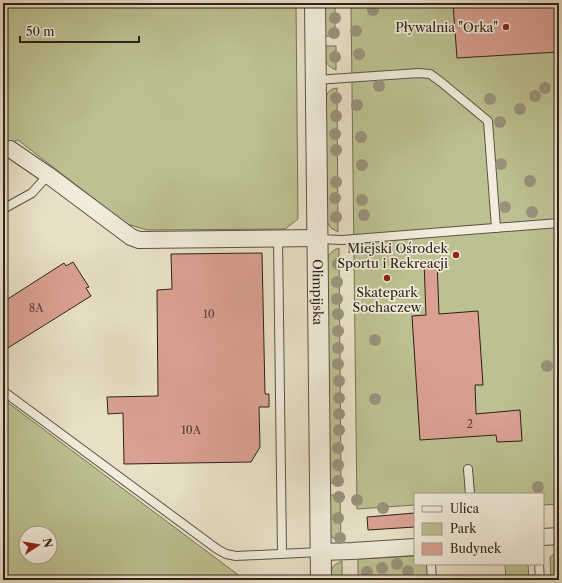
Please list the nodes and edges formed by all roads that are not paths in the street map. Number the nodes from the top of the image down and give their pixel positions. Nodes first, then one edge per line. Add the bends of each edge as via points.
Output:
1 (315, 3) edge
2 (316, 80) junction
3 (7, 152) dead end
4 (48, 175) junction
5 (3, 209) edge
6 (559, 223) edge
7 (496, 228) junction
8 (317, 238) junction
9 (278, 239) junction
10 (3, 391) edge
11 (468, 469) dead end
12 (470, 493) edge
13 (559, 536) edge
14 (544, 537) edge
15 (414, 547) edge
16 (320, 552) junction
17 (282, 554) junction
18 (431, 565) edge
19 (539, 565) edge
20 (321, 580) edge
21 (432, 580) edge
22 (540, 580) edge

1 - 2 street, Olimpijska
2 - 7 lane via 419,73 430,74 441,82 488,121
2 - 8 street, Olimpijska
3 - 4 street
4 - 5 lane via 32,192
4 - 9 street via 131,238
6 - 7 lane
7 - 8 lane via 342,240
8 - 9 street
8 - 16 street, Olimpijska
9 - 17 lane
10 - 17 lane via 217,549 236,556
11 - 12 lane
13 - 14 street
15 - 16 street
16 - 17 lane
16 - 20 street, Olimpijska
18 - 21 lane
19 - 22 lane

